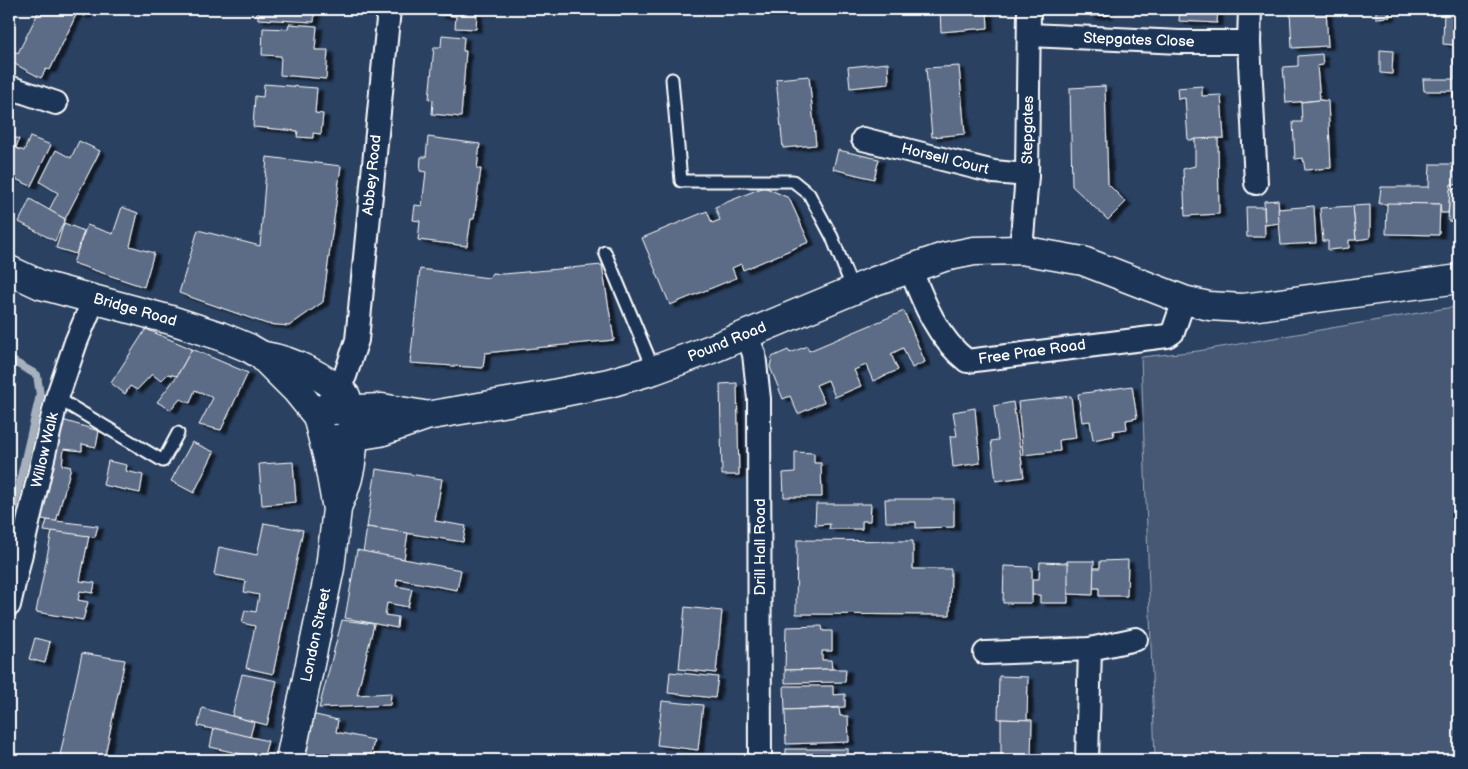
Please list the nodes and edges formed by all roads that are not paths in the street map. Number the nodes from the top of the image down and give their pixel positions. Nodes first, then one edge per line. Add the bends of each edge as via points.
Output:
1 (389, 9) edge
2 (1029, 9) edge
3 (1250, 9) edge
4 (1030, 35) junction
5 (1249, 42) junction
6 (672, 79) dead end
7 (9, 87) edge
8 (56, 103) dead end
9 (863, 139) dead end
10 (1027, 175) junction
11 (1256, 183) dead end
12 (1021, 250) junction
13 (605, 252) dead end
14 (910, 268) junction
15 (9, 270) edge
16 (1459, 279) edge
17 (853, 290) junction
18 (94, 299) junction
19 (1184, 300) junction
20 (747, 335) junction
21 (261, 355) junction
22 (654, 370) junction
23 (57, 398) junction
24 (344, 398) junction
25 (426, 416) junction
26 (321, 428) junction
27 (178, 433) dead end
28 (353, 438) junction
29 (337, 508) junction
30 (9, 604) edge
31 (1136, 639) dead end
32 (1090, 649) junction
33 (985, 653) dead end
34 (290, 760) edge
35 (760, 760) edge
36 (1088, 760) edge

1 - 24 street, Abbey Road via 357,340
2 - 4 street, Stepgates
3 - 5 street
4 - 5 street, Stepgates Close
4 - 10 street, Stepgates
5 - 11 street
6 - 17 lane via 681,181 793,181 809,194 814,203 832,236
7 - 8 street
9 - 10 street, Horsell Court via 994,172
10 - 12 street, Stepgates
12 - 14 street, Pound Road via 974,251 944,256
12 - 19 street via 1083,261
13 - 22 lane
14 - 17 street, Pound Road
14 - 19 street, Free Prae Road via 932,318 956,353 966,361 1167,336 1173,332
15 - 18 street, Bridge Road via 41,285
16 - 19 street via 1243,308 1209,306
17 - 20 street, Pound Road
18 - 21 street, Bridge Road via 220,336
18 - 23 street, Willow Walk
20 - 22 street, Pound Road
20 - 35 street, Drill Hall Road via 754,354 759,398
21 - 24 street, Bridge Road via 281,359 325,380
21 - 26 street, Bridge Road via 304,398
22 - 25 street, Pound Road via 609,383
23 - 27 lane via 163,461
23 - 30 street, Willow Walk
24 - 25 street, Pound Road
24 - 26 street, Pound Road
24 - 28 street
25 - 28 street, Pound Road
26 - 28 street, Pound Road
26 - 29 street, London Street
28 - 29 street, London Street via 347,488
29 - 34 street, London Street via 330,568
31 - 32 street
32 - 33 street
32 - 36 street

